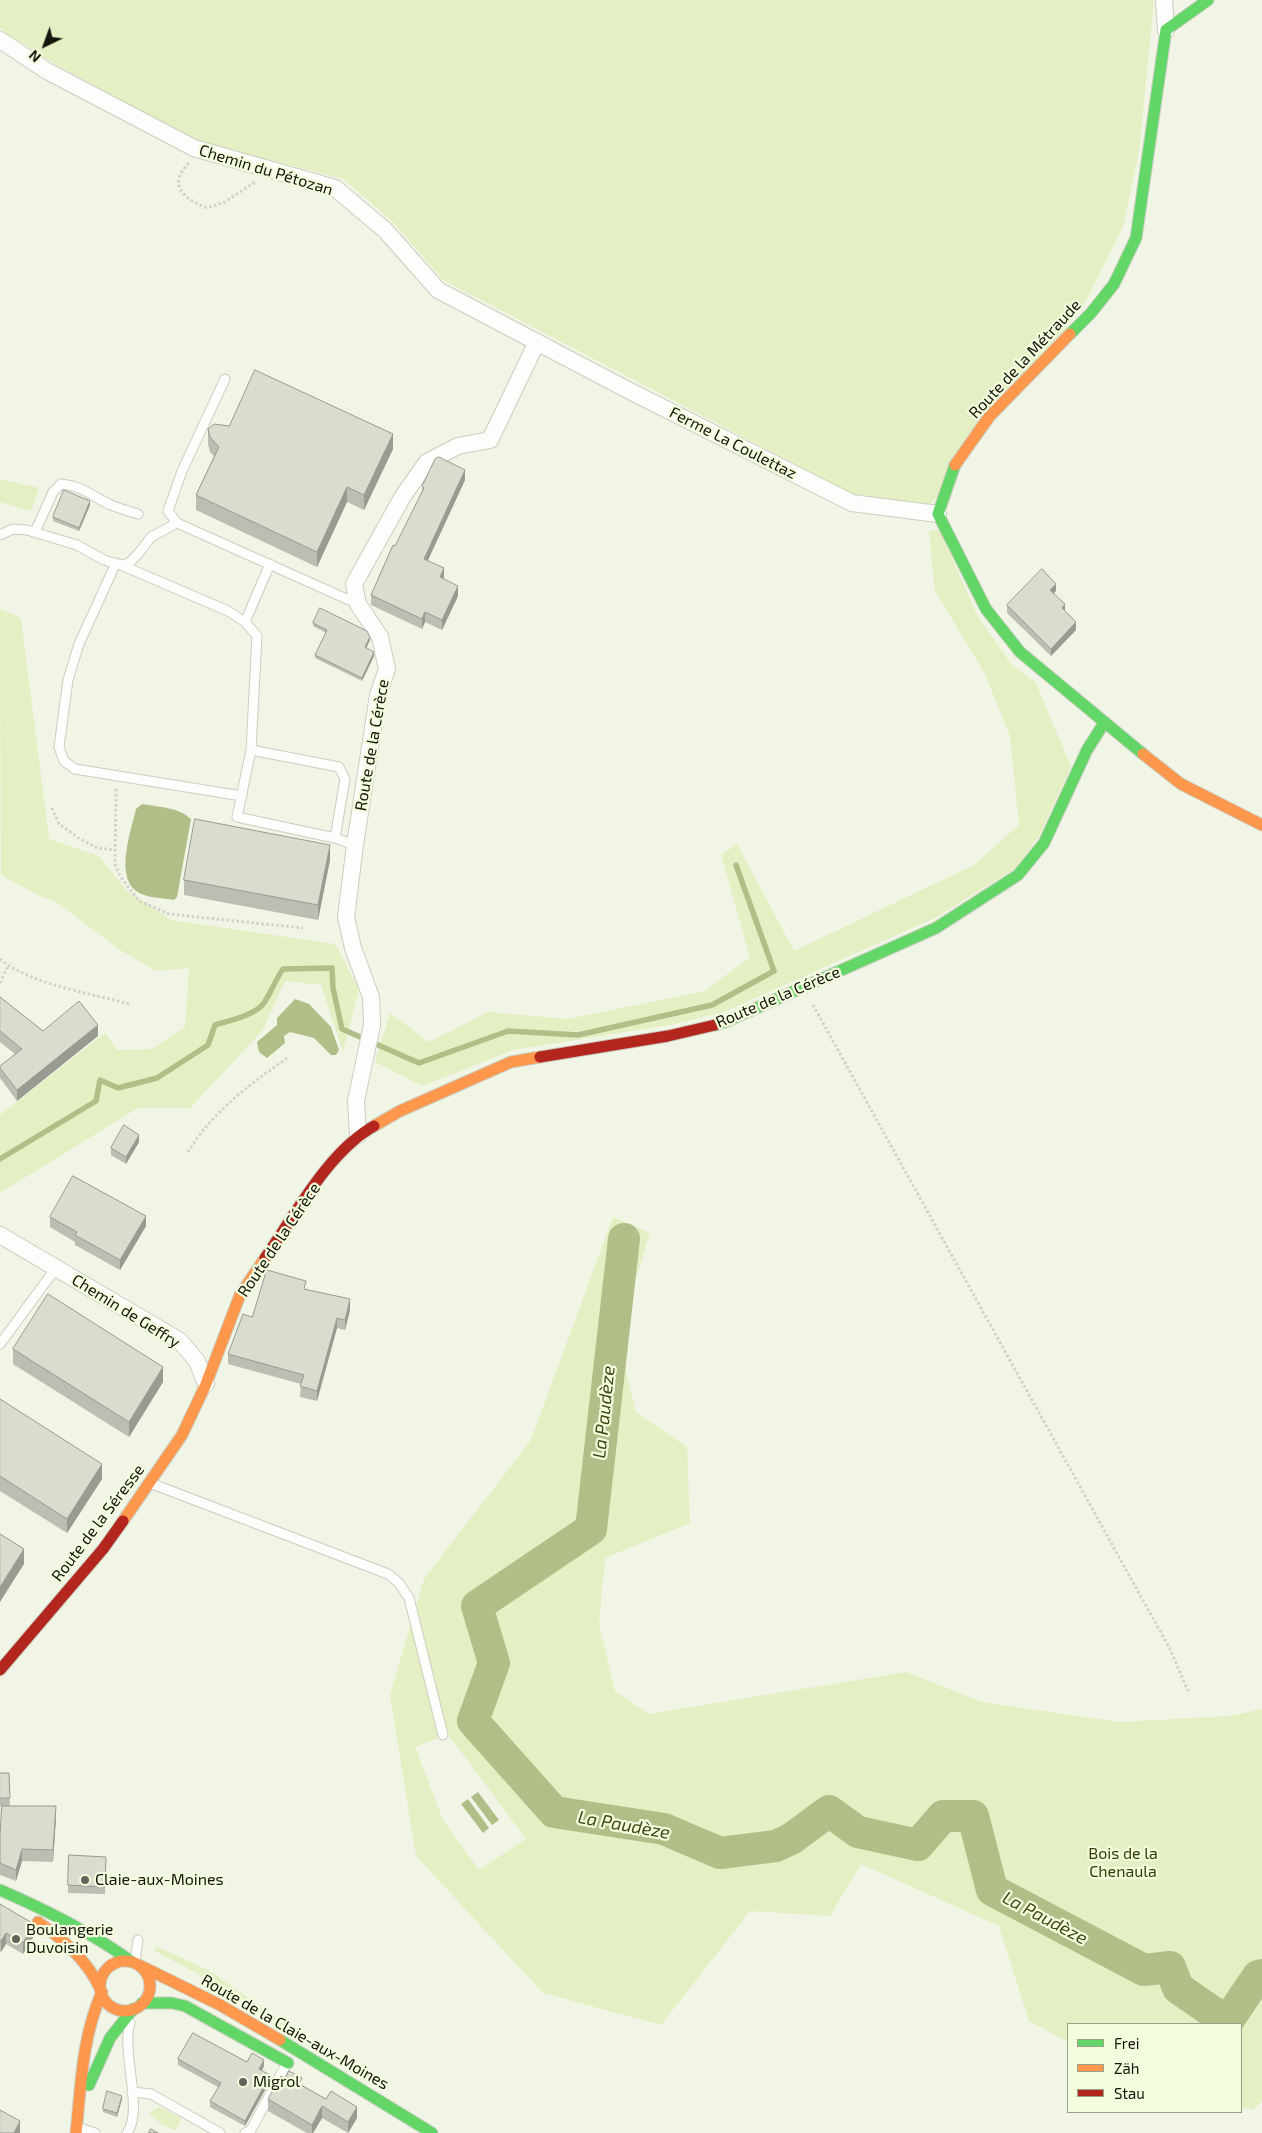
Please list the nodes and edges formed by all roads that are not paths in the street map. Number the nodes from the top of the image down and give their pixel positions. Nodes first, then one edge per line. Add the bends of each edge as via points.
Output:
1 (1164, 0) edge
2 (1208, 0) edge
3 (1166, 30) junction
4 (0, 40) edge
5 (537, 342) junction
6 (226, 379) dead end
7 (138, 514) dead end
8 (938, 514) junction
9 (176, 523) junction
10 (34, 532) junction
11 (0, 535) edge
12 (118, 564) junction
13 (270, 564) junction
14 (358, 604) junction
15 (245, 622) junction
16 (1104, 723) junction
17 (251, 750) junction
18 (242, 796) junction
19 (1262, 825) edge
20 (335, 838) junction
21 (354, 845) junction
22 (358, 1135) junction
23 (0, 1235) edge
24 (56, 1268) junction
25 (0, 1344) edge
26 (206, 1384) junction
27 (150, 1482) junction
28 (1, 1668) edge
29 (443, 1735) dead end
30 (0, 1890) edge
31 (0, 1900) edge
32 (138, 1940) dead end
33 (135, 1963) junction
34 (101, 1990) junction
35 (138, 2006) junction
36 (296, 2049) junction
37 (292, 2065) junction
38 (132, 2092) junction
39 (360, 2103) dead end
40 (77, 2130) edge
41 (95, 2133) edge
42 (127, 2133) edge
43 (220, 2133) edge
44 (245, 2133) edge
45 (415, 2133) edge
46 (432, 2133) edge

1 - 3 street
2 - 3 street
3 - 8 street, Route de la Métraude via 1136,238 1114,284 1091,313 989,417 953,468
4 - 5 street, Chemin du Pétozan via 47,71 194,148 336,188 385,230 438,290
5 - 8 street, Ferme La Coulettaz via 852,503
5 - 14 street, Route de la Cérèce via 490,440 458,446 427,462 403,496 354,584
6 - 9 lane via 182,471 168,511
7 - 10 lane via 112,506 88,491 61,484 53,492
8 - 16 street via 986,609 1020,652
9 - 12 lane via 151,537 129,562
9 - 13 lane
10 - 11 lane via 13,529
10 - 12 lane
12 - 15 lane via 228,611
12 - 18 lane via 76,653 68,680 59,747 64,761 75,769
13 - 14 lane
13 - 15 lane
14 - 21 street, Route de la Cérèce via 380,637 387,669 378,695
15 - 17 lane via 257,636
16 - 19 street via 1181,784
16 - 22 street, Route de la Cérèce via 1087,750 1044,843 1018,875 936,928 725,1022 668,1036 511,1062 400,1112
17 - 18 lane
17 - 20 lane via 339,767 345,779
18 - 20 lane via 237,817
20 - 21 lane
21 - 22 street, Route de la Cérèce via 346,917 353,948 371,997 372,1025 356,1101
22 - 26 street, Route de la Cérèce via 330,1164 240,1295
23 - 24 street, Chemin de Geffry
24 - 25 lane, Chemin de Geffry
24 - 26 street, Chemin de Geffry via 180,1341 197,1361
26 - 27 street, Route de la Séresse via 182,1435
27 - 28 street, Route de la Séresse via 103,1549
27 - 29 lane via 388,1574 399,1583 409,1598
30 - 33 street, Route de la Claie-aux-Moines via 56,1917
31 - 34 street via 68,1943 91,1971
32 - 33 lane
33 - 34 street via 116,1962 109,1966 104,1973
33 - 35 street via 145,1971 150,1983 148,1996
33 - 36 street, Route de la Claie-aux-Moines via 220,2004
34 - 35 street via 113,2007 126,2010
34 - 40 street via 89,2028
35 - 37 street, Route de la Claie-aux-Moines via 172,2003 185,2006
35 - 38 lane via 128,2027
35 - 40 street via 110,2038 99,2060
36 - 37 lane
36 - 46 street, Route de la Claie-aux-Moines
37 - 44 lane via 251,2130
38 - 42 lane via 133,2117
38 - 43 lane via 151,2094
39 - 45 street, Route de la Claie-aux-Moines
40 - 41 lane

